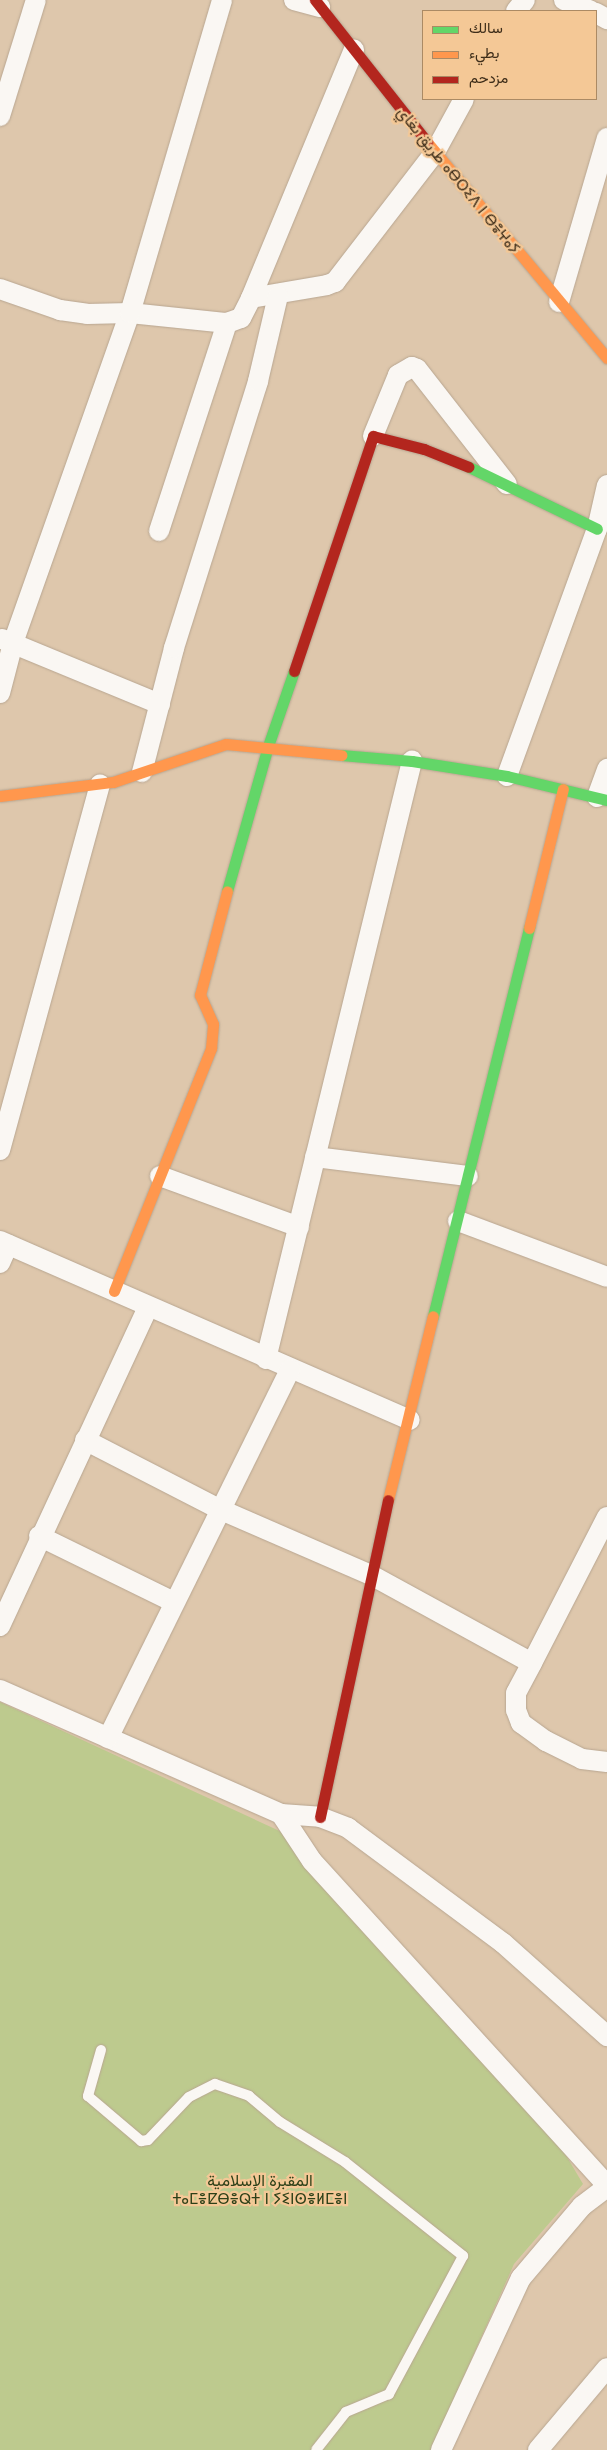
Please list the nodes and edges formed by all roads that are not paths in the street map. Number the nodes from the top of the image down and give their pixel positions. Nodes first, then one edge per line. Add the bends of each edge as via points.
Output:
1 (36, 0) edge
2 (222, 0) edge
3 (294, 0) edge
4 (525, 0) edge
5 (564, 0) edge
6 (317, 4) edge
7 (517, 10) edge
8 (589, 10) edge
9 (354, 49) junction
10 (463, 100) edge
11 (0, 116) edge
12 (607, 138) edge
13 (435, 152) junction
14 (2, 295) edge
15 (278, 296) junction
16 (251, 298) junction
17 (559, 302) junction
18 (130, 313) junction
19 (227, 323) junction
20 (607, 358) edge
21 (373, 436) junction
22 (508, 485) junction
23 (607, 485) edge
24 (606, 503) edge
25 (597, 528) junction
26 (159, 531) dead end
27 (6, 641) edge
28 (0, 693) edge
29 (160, 704) junction
30 (268, 746) junction
31 (412, 761) junction
32 (607, 769) edge
33 (142, 772) junction
34 (507, 776) junction
35 (100, 784) junction
36 (563, 789) junction
37 (0, 796) edge
38 (602, 798) edge
39 (0, 1150) edge
40 (315, 1157) junction
41 (160, 1176) junction
42 (468, 1176) junction
43 (458, 1221) junction
44 (299, 1228) junction
45 (4, 1243) edge
46 (0, 1263) edge
47 (607, 1277) edge
48 (114, 1291) junction
49 (148, 1306) junction
50 (266, 1359) junction
51 (290, 1369) junction
52 (410, 1420) junction
53 (85, 1440) junction
54 (219, 1509) junction
55 (607, 1517) edge
56 (40, 1536) junction
57 (371, 1575) junction
58 (174, 1602) junction
59 (0, 1626) edge
60 (532, 1663) junction
61 (0, 1690) edge
62 (108, 1738) junction
63 (607, 1762) edge
64 (281, 1814) junction
65 (320, 1817) junction
66 (607, 2036) edge
67 (101, 2050) dead end
68 (607, 2186) edge
69 (607, 2368) edge
70 (316, 2450) edge
71 (441, 2450) edge
72 (538, 2450) edge

1 - 11 street
2 - 18 street
3 - 6 street
4 - 7 street
5 - 8 street
6 - 9 street, طريق بغاي ⴰⴱⵔⵉⴷ ⵏ ⴱⴻⵖⴰⵢ
9 - 13 street, طريق بغاي ⴰⴱⵔⵉⴷ ⵏ ⴱⴻⵖⴰⵢ
9 - 16 street
10 - 13 street
12 - 17 street
13 - 15 street via 335,282
13 - 17 street, طريق بغاي ⴰⴱⵔⵉⴷ ⵏ ⴱⴻⵖⴰⵢ
14 - 18 street via 87,314
15 - 16 street
15 - 29 street via 258,381 174,648
16 - 19 street via 241,318
17 - 20 street, طريق بغاي ⴰⴱⵔⵉⴷ ⵏ ⴱⴻⵖⴰⵢ
18 - 19 street
18 - 27 street
19 - 26 street
21 - 22 street via 424,449
21 - 22 street via 398,375 412,367 417,369
21 - 30 street
22 - 25 street
23 - 24 street
24 - 25 street
25 - 34 street
27 - 28 street
27 - 29 street
29 - 33 street
30 - 31 street
30 - 33 street via 226,744
30 - 41 street via 202,981 200,995 213,1024 211,1048
31 - 34 street
31 - 40 street
32 - 38 street
33 - 35 street
34 - 36 street
35 - 37 street
35 - 39 street
36 - 38 street
36 - 42 street
40 - 42 street
40 - 44 street
41 - 44 street
41 - 48 street
42 - 43 street
43 - 47 street
43 - 52 street
44 - 50 street
45 - 46 street
45 - 48 street
48 - 49 street
49 - 50 street
49 - 53 street
50 - 51 street
51 - 52 street
51 - 54 street
52 - 57 street
53 - 54 street
53 - 56 street
54 - 57 street
54 - 58 street
55 - 60 street
56 - 58 street
56 - 59 street
57 - 60 street
57 - 65 street
58 - 62 street
60 - 63 street via 516,1693 516,1710 521,1723 546,1741 582,1759
61 - 62 street
62 - 64 street
64 - 65 street
64 - 68 street via 312,1861
65 - 66 street via 348,1828 503,1943
67 - 70 lane via 88,2096 142,2141 148,2140 189,2098 215,2084 249,2096 280,2122 345,2162 463,2256 390,2394 346,2412
68 - 71 street via 582,2206 521,2278
69 - 72 street

